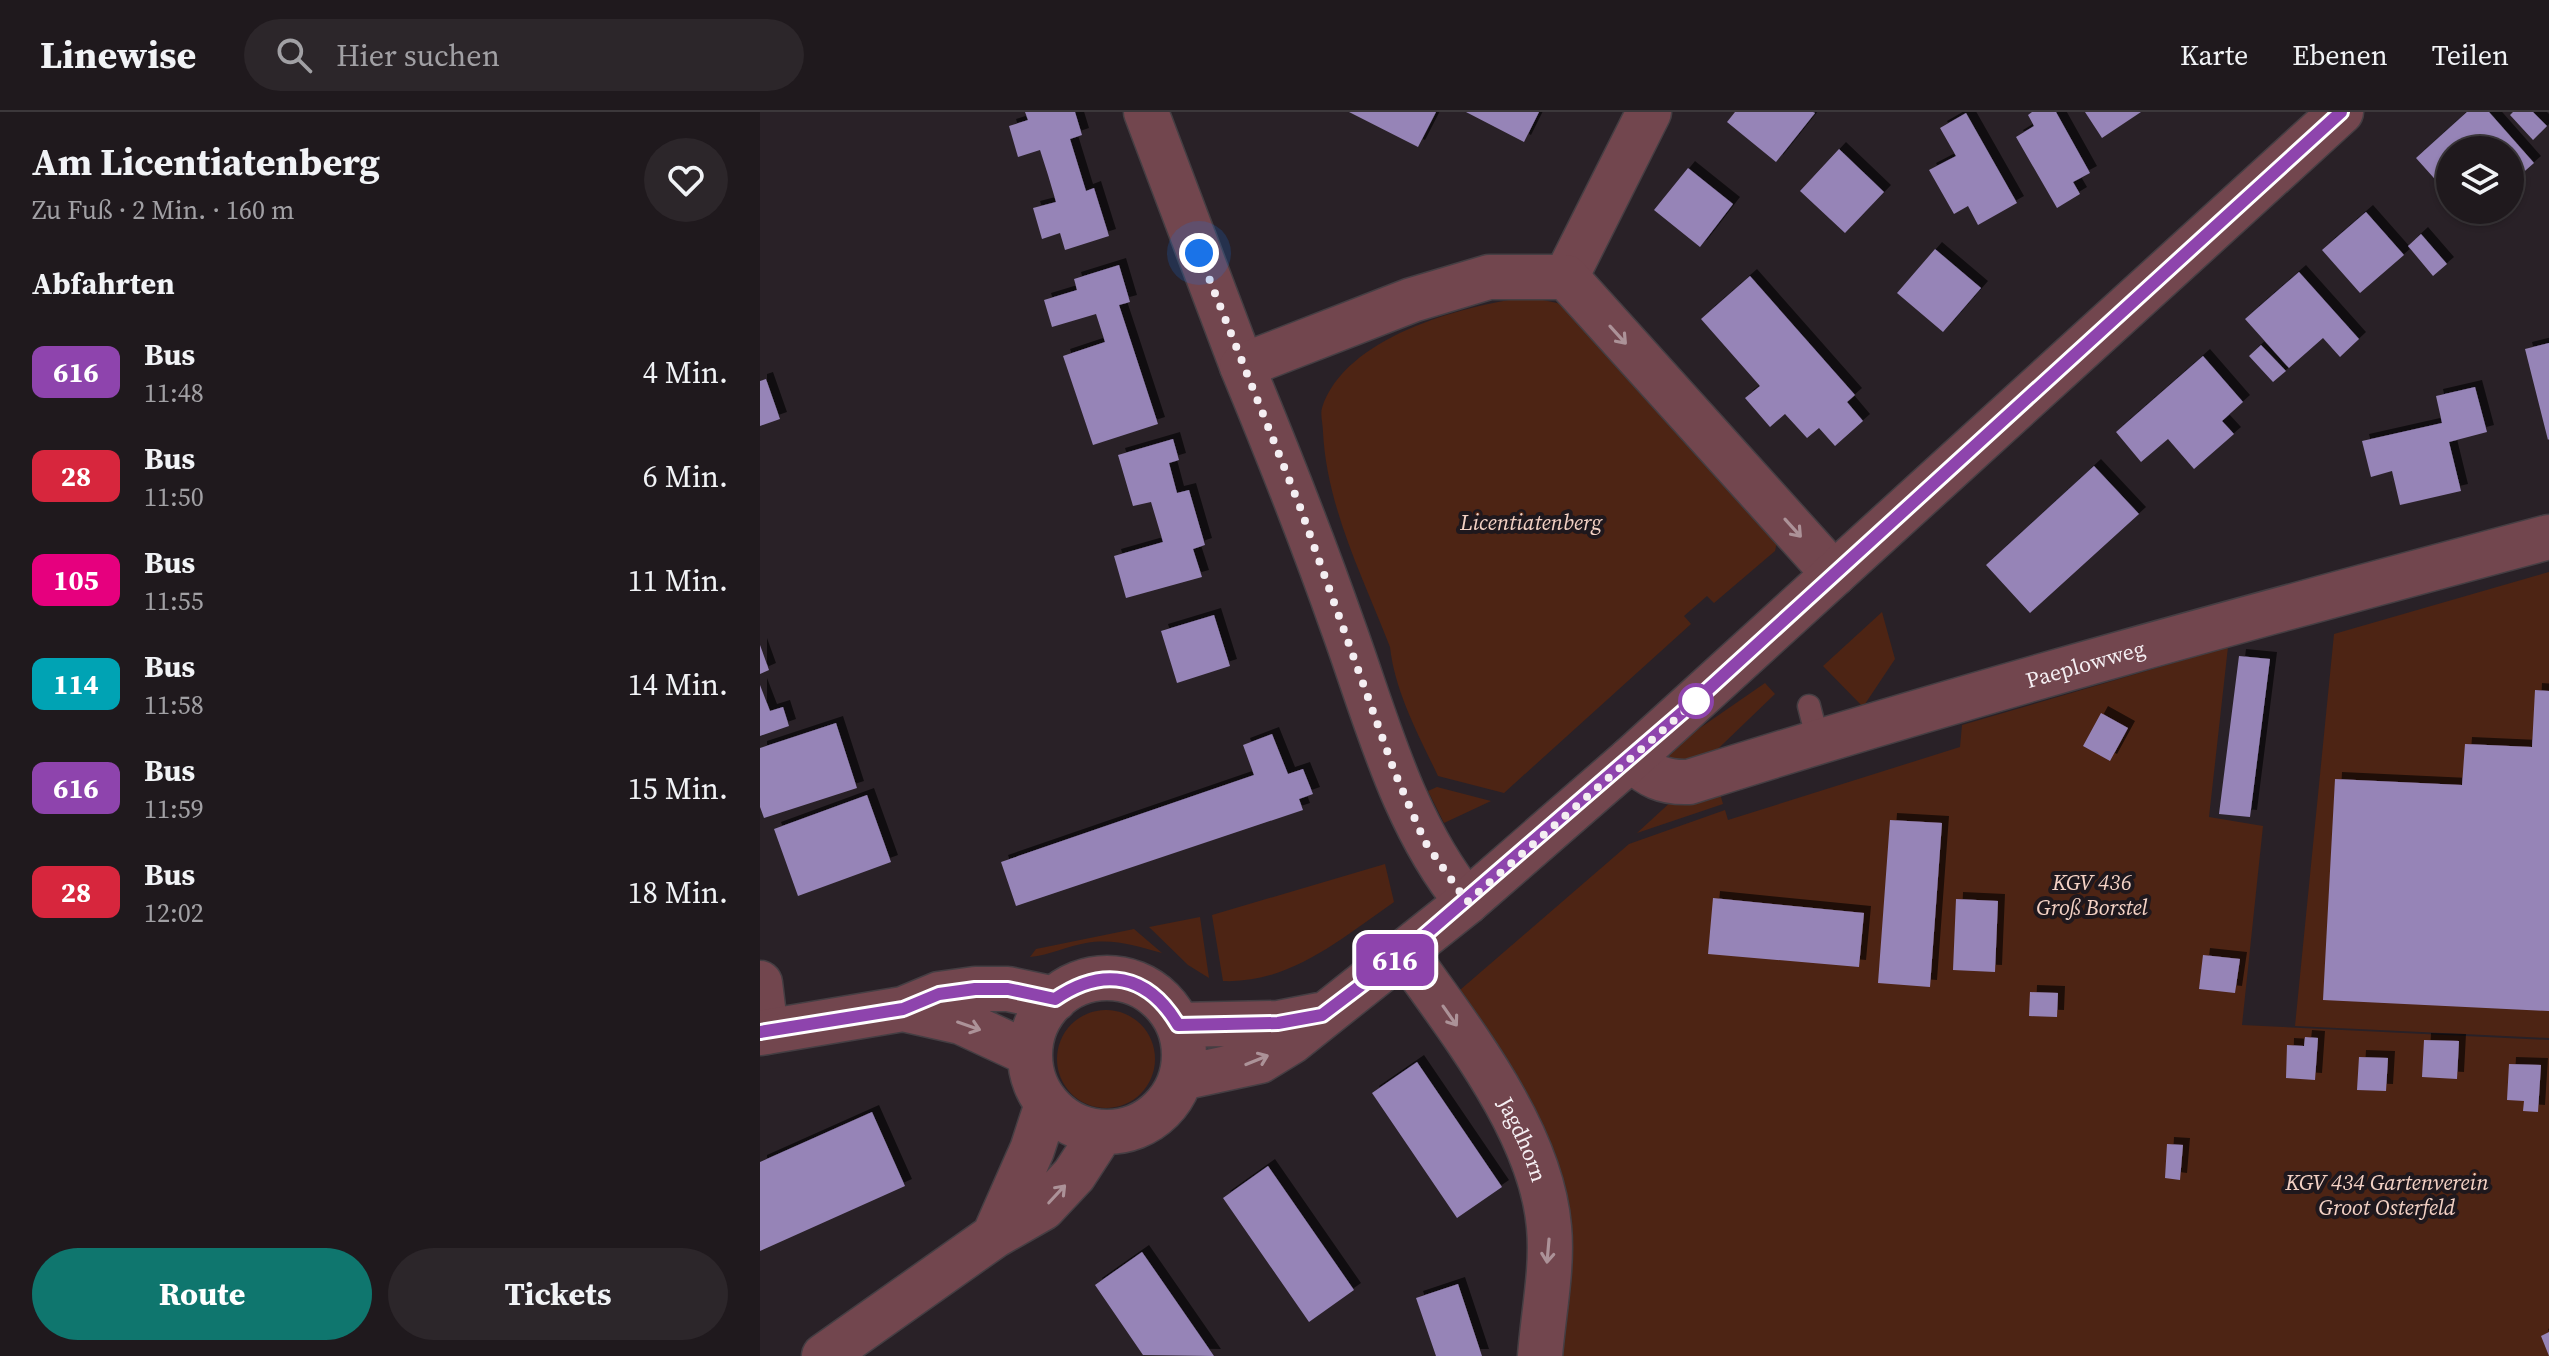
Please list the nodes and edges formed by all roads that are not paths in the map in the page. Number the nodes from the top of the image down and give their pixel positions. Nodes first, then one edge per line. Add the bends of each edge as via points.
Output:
1 (1146, 112) edge
2 (1649, 112) edge
3 (2341, 112) edge
4 (1566, 277) junction
5 (1242, 366) junction
6 (2549, 537) edge
7 (1834, 574) junction
8 (1631, 759) junction
9 (1467, 902) junction
10 (1405, 952) junction
11 (760, 983) edge
12 (1055, 999) junction
13 (903, 1009) junction
14 (1322, 1015) junction
15 (1178, 1025) junction
16 (763, 1032) edge
17 (1030, 1054) junction
18 (1181, 1078) junction
19 (1047, 1104) junction
20 (1102, 1132) junction
21 (994, 1236) junction
22 (824, 1356) edge
23 (1540, 1356) edge

1 - 5 street
2 - 4 street
3 - 7 street
4 - 5 street via 1489,277 1412,300
4 -> 7 street
5 - 9 street via 1300,507 1395,773 1425,842
6 - 8 street, Paeplowweg via 1813,724 1689,782 1648,775
7 - 8 street
8 - 9 street
9 - 10 street
10 - 14 street
10 -> 23 street, Jagdhorn via 1505,1095 1543,1191 1550,1229
11 - 16 street
12 - 13 street via 1008,989 975,989 939,994
12 - 15 street via 1087,981 1127,981 1155,995
12 - 17 street via 1037,1024
13 - 16 street
13 -> 17 street via 961,1022
14 - 15 street via 1278,1023
18 -> 14 street via 1260,1061
15 - 18 street via 1185,1050
17 - 19 street
18 - 20 street via 1173,1096 1140,1126
19 - 20 street via 1082,1128
19 - 21 street
21 -> 20 street via 1043,1208 1074,1175
21 - 22 street

